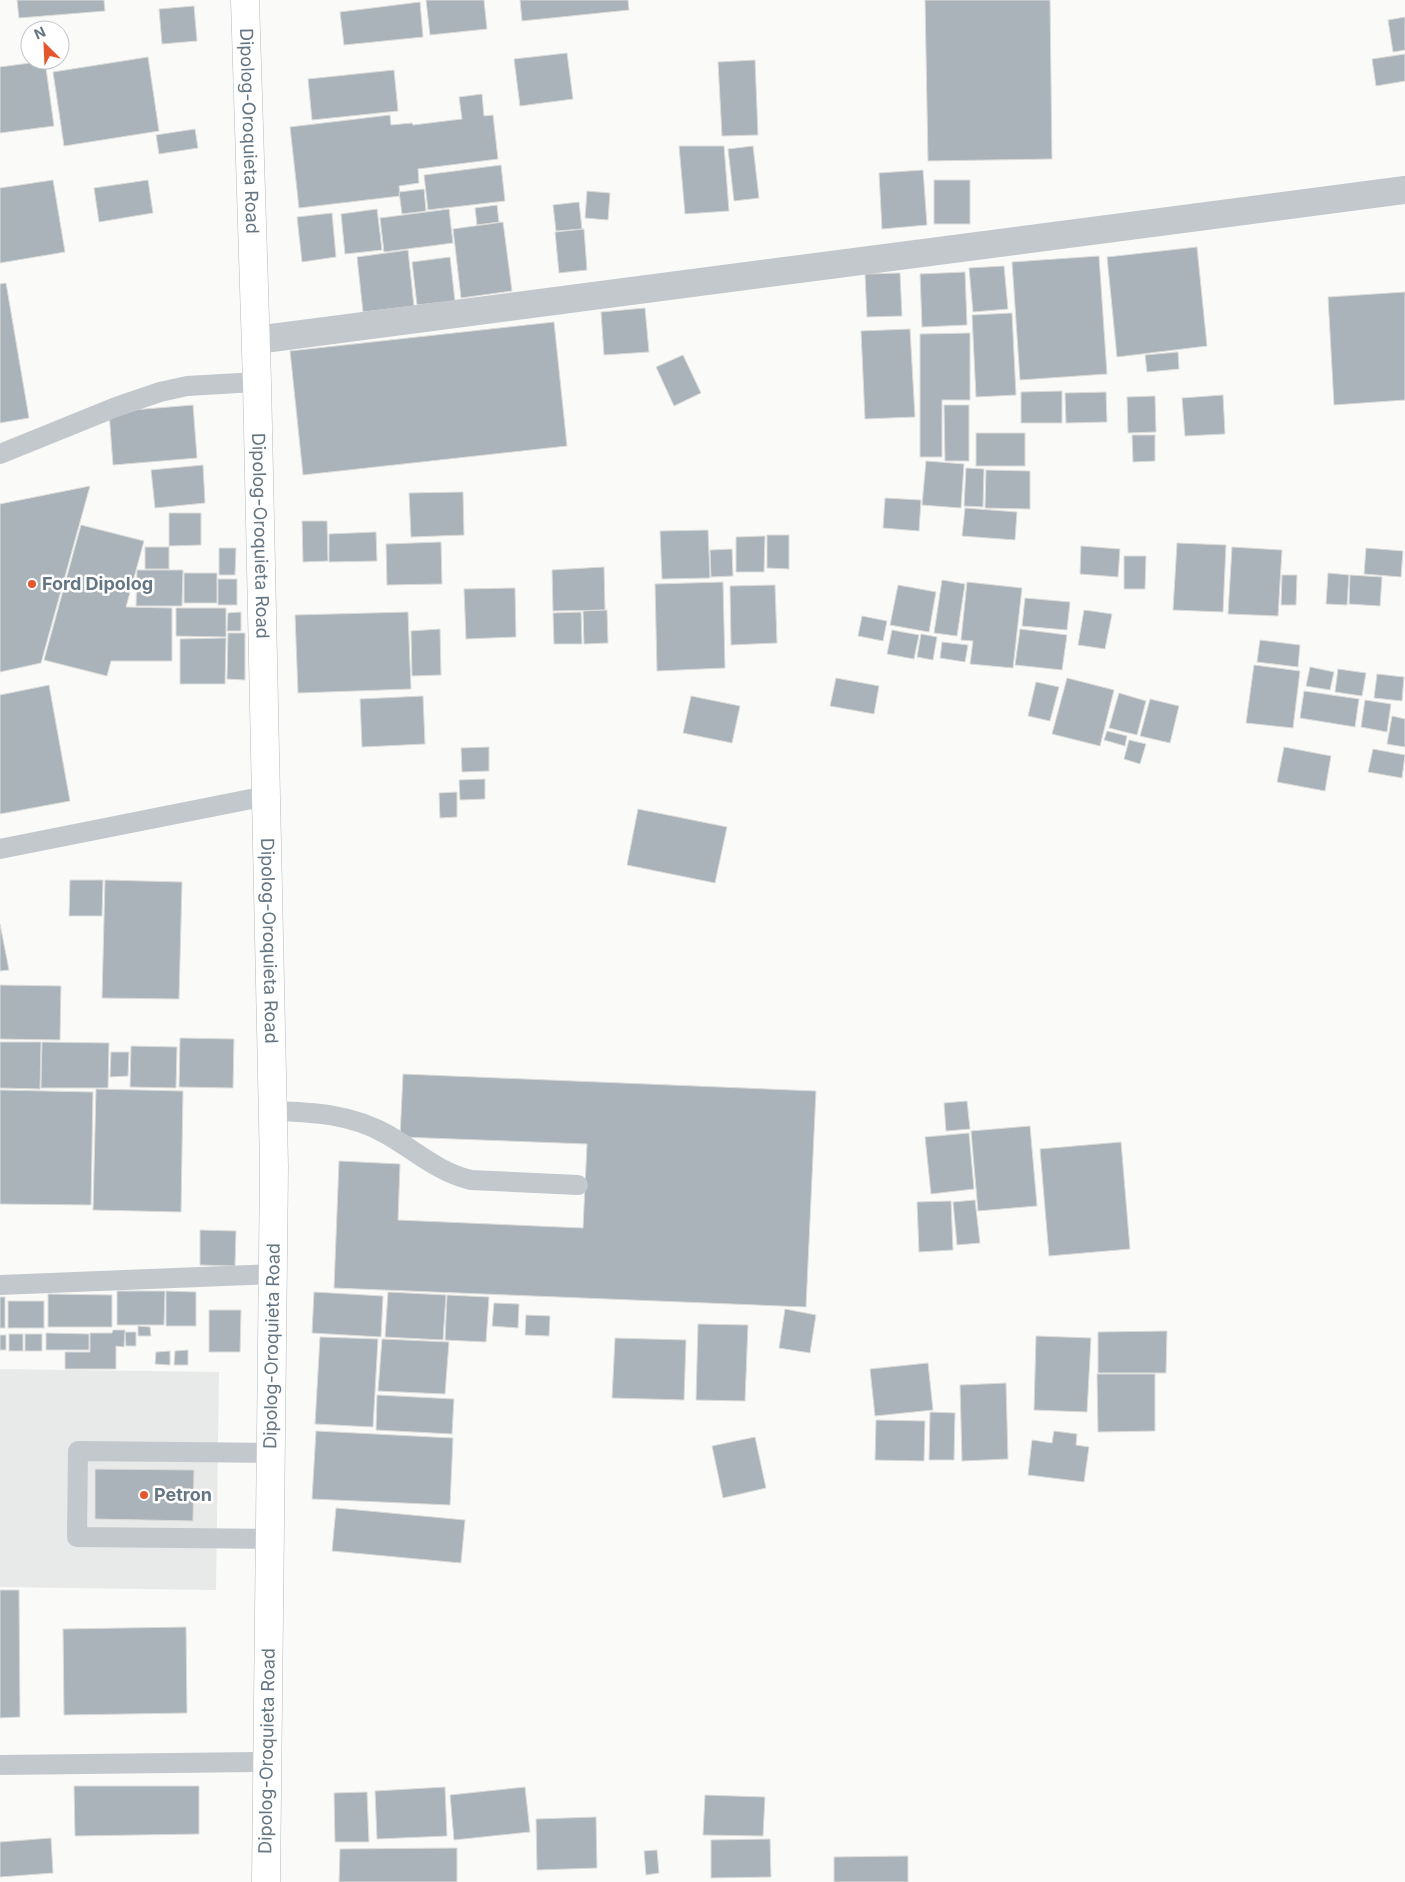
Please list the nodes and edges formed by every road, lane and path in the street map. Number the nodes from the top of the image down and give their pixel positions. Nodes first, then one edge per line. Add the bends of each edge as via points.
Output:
1 (245, 0) edge
2 (1405, 190) edge
3 (256, 340) junction
4 (257, 382) junction
5 (0, 454) edge
6 (266, 796) junction
7 (0, 849) edge
8 (272, 1111) junction
9 (578, 1185) dead end
10 (272, 1274) junction
11 (0, 1285) edge
12 (271, 1453) junction
13 (270, 1539) junction
14 (267, 1762) junction
15 (0, 1765) edge
16 (266, 1882) edge

1 - 3 main road, Dipolog-Oroquieta Road
2 - 3 street
3 - 4 main road, Dipolog-Oroquieta Road
4 - 5 lane via 187,386 160,392
4 - 6 main road, Dipolog-Oroquieta Road
6 - 7 lane
6 - 8 main road, Dipolog-Oroquieta Road
8 - 9 lane via 337,1115 367,1124 454,1176 471,1180
8 - 10 main road, Dipolog-Oroquieta Road
10 - 11 lane
10 - 12 main road, Dipolog-Oroquieta Road
12 - 13 main road, Dipolog-Oroquieta Road
12 - 13 lane via 78,1451 77,1537
13 - 14 main road, Dipolog-Oroquieta Road
14 - 15 lane
14 - 16 main road, Dipolog-Oroquieta Road

